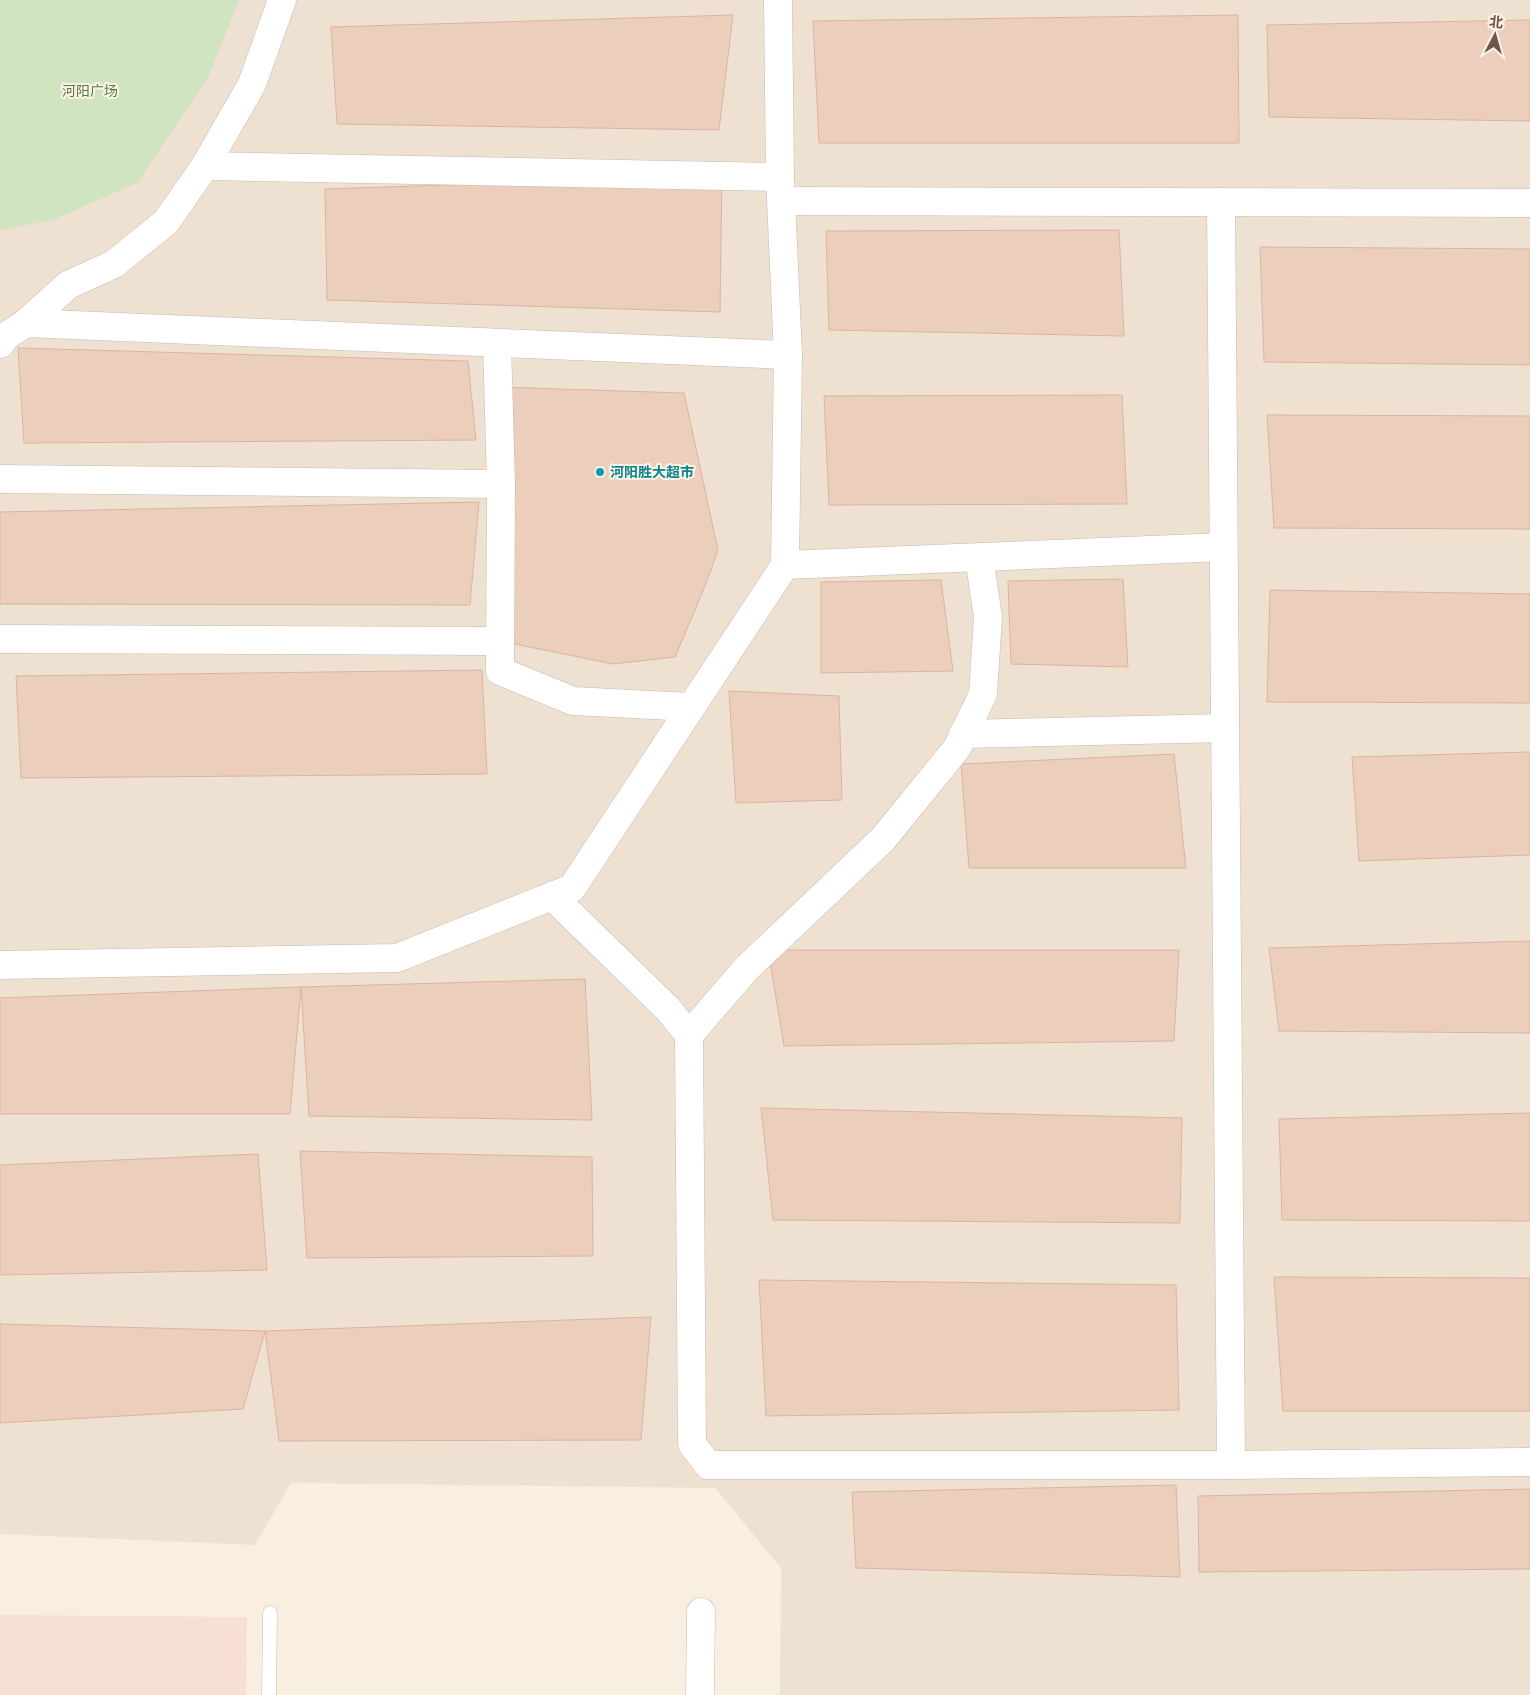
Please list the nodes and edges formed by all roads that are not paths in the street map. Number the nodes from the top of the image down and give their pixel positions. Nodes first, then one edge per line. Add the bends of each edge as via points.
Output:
1 (282, 0) edge
2 (778, 0) edge
3 (205, 166) junction
4 (781, 189) junction
5 (1221, 202) junction
6 (1530, 203) edge
7 (26, 323) junction
8 (497, 343) junction
9 (0, 344) edge
10 (788, 356) junction
11 (0, 479) edge
12 (501, 484) junction
13 (1223, 547) junction
14 (979, 557) junction
15 (785, 565) junction
16 (0, 639) edge
17 (500, 641) junction
18 (691, 707) junction
19 (1225, 728) junction
20 (963, 734) junction
21 (552, 896) junction
22 (0, 965) edge
23 (689, 1035) junction
24 (1530, 1462) edge
25 (1231, 1466) junction
26 (701, 1612) dead end
27 (270, 1613) dead end
28 (269, 1695) edge
29 (700, 1695) edge

1 - 3 street via 252,84
2 - 4 street
3 - 4 street
3 - 7 street via 166,222 114,264 68,285
4 - 5 street
4 - 10 street
5 - 6 street
5 - 13 street
7 - 8 street
7 - 9 street
8 - 10 street
8 - 12 street
10 - 15 street
11 - 12 street
12 - 17 street
13 - 14 street
13 - 19 street
14 - 15 street
14 - 20 street via 988,617 983,694
15 - 18 street
16 - 17 street
17 - 18 street via 500,671 573,701
18 - 21 street via 572,888
19 - 20 street
19 - 25 street
20 - 23 street via 956,748 883,839 746,969
21 - 22 street via 397,958
21 - 23 street via 668,1009
23 - 25 street via 692,1444 708,1465
24 - 25 street
26 - 29 street
27 - 28 lane

